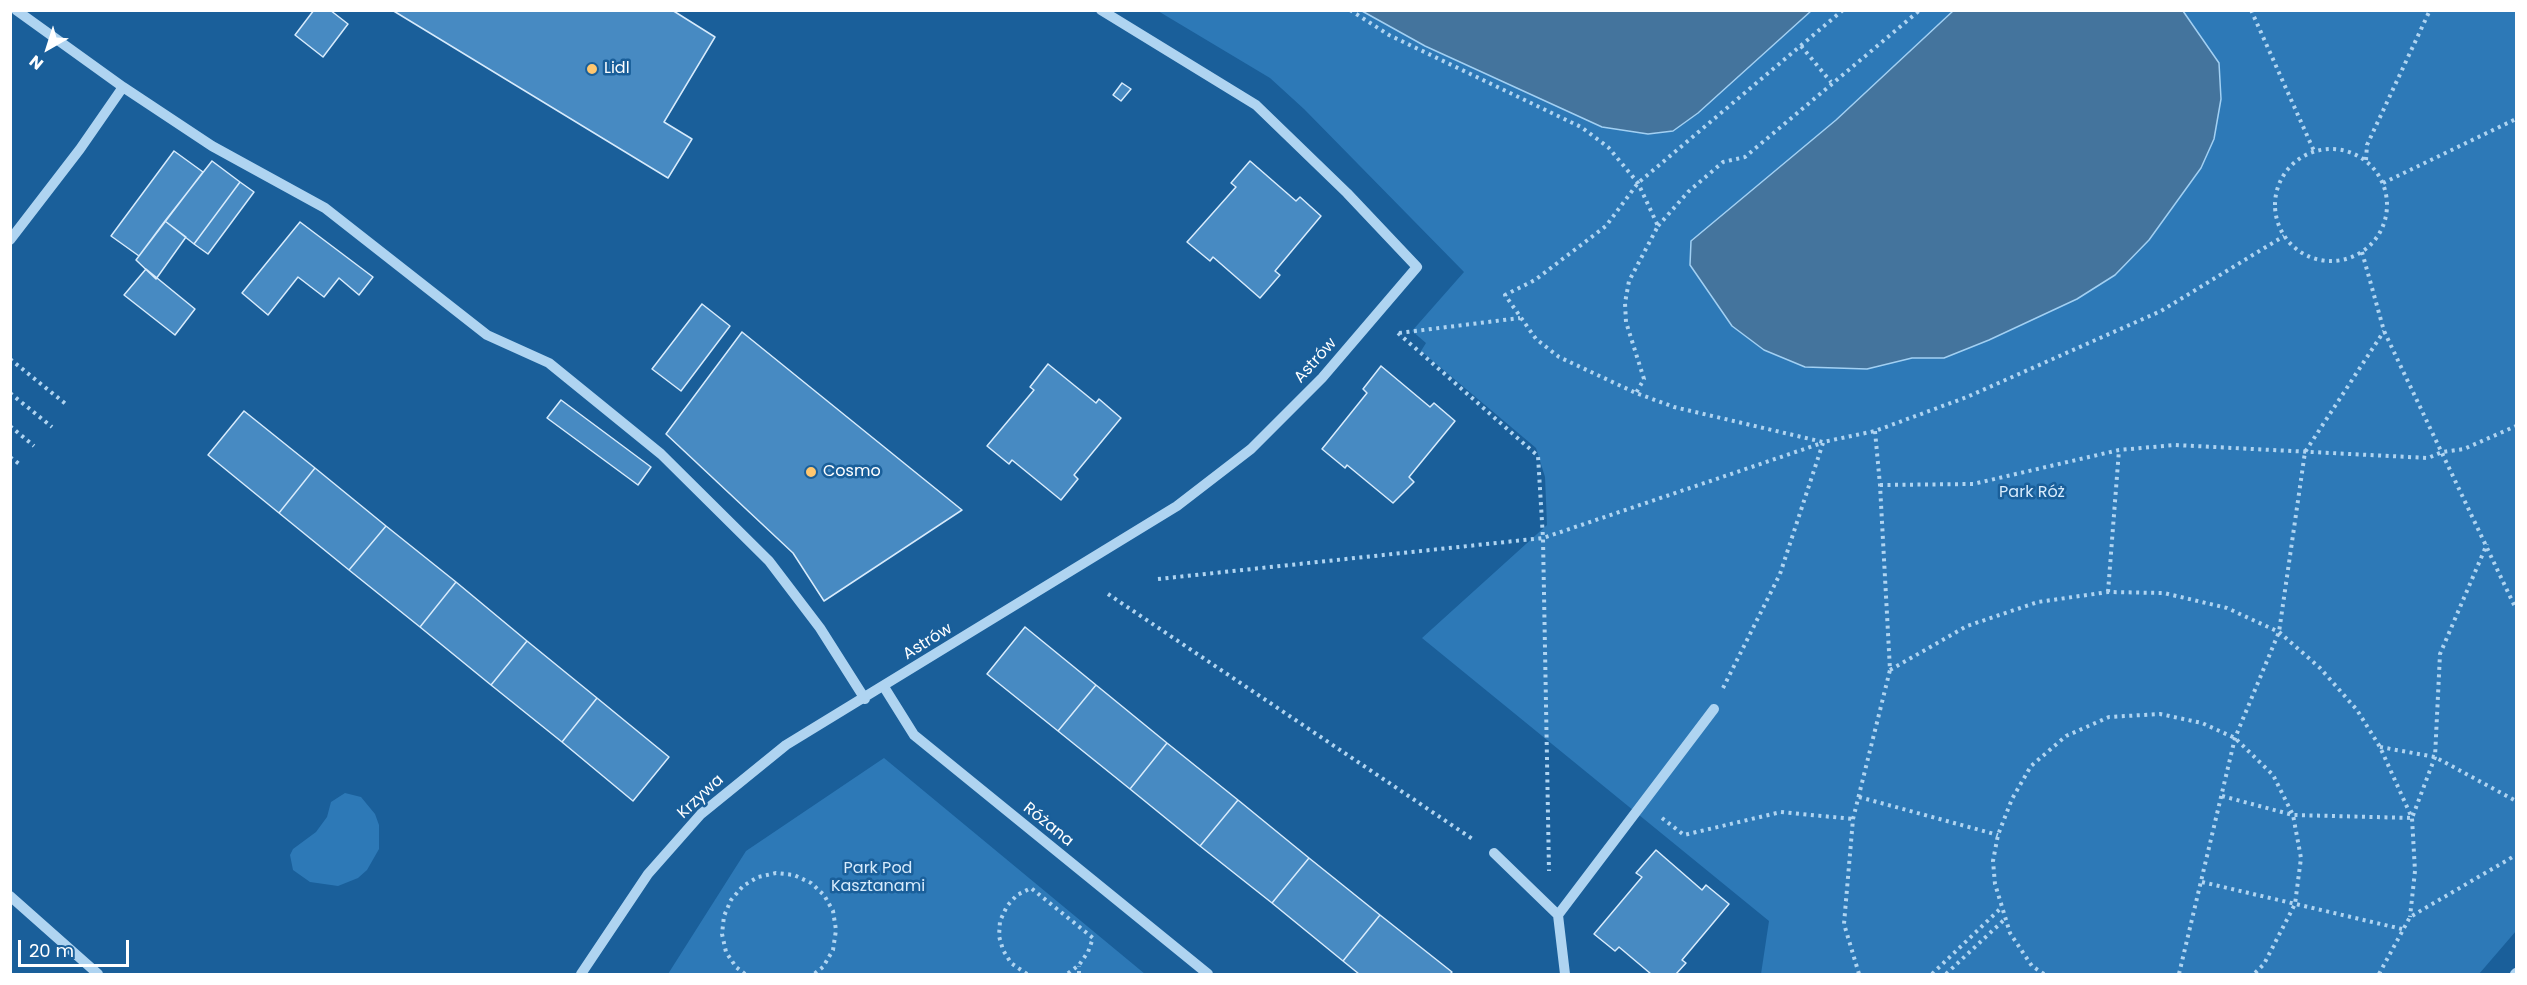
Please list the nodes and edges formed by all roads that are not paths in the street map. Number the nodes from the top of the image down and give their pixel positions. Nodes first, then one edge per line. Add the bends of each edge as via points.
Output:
1 (16, 10) edge
2 (1101, 10) edge
3 (123, 87) junction
4 (10, 240) edge
5 (884, 687) junction
6 (865, 699) junction
7 (1714, 709) road end
8 (1494, 853) road end
9 (10, 896) edge
10 (1558, 915) junction
11 (98, 975) edge
12 (581, 975) edge
13 (1208, 975) edge
14 (1565, 975) edge

1 - 3 street
2 - 5 street, Astrów via 1256,105 1417,267 1322,378 1251,448 1167,513
3 - 4 street
3 - 6 street via 212,146 325,208 487,335 549,363 644,440 769,561 820,628
5 - 6 street, Krzywa
5 - 13 street, Różana via 914,735
6 - 12 street, Krzywa via 786,745 701,814 648,874
7 - 10 street
8 - 10 street
9 - 11 street
10 - 14 street

